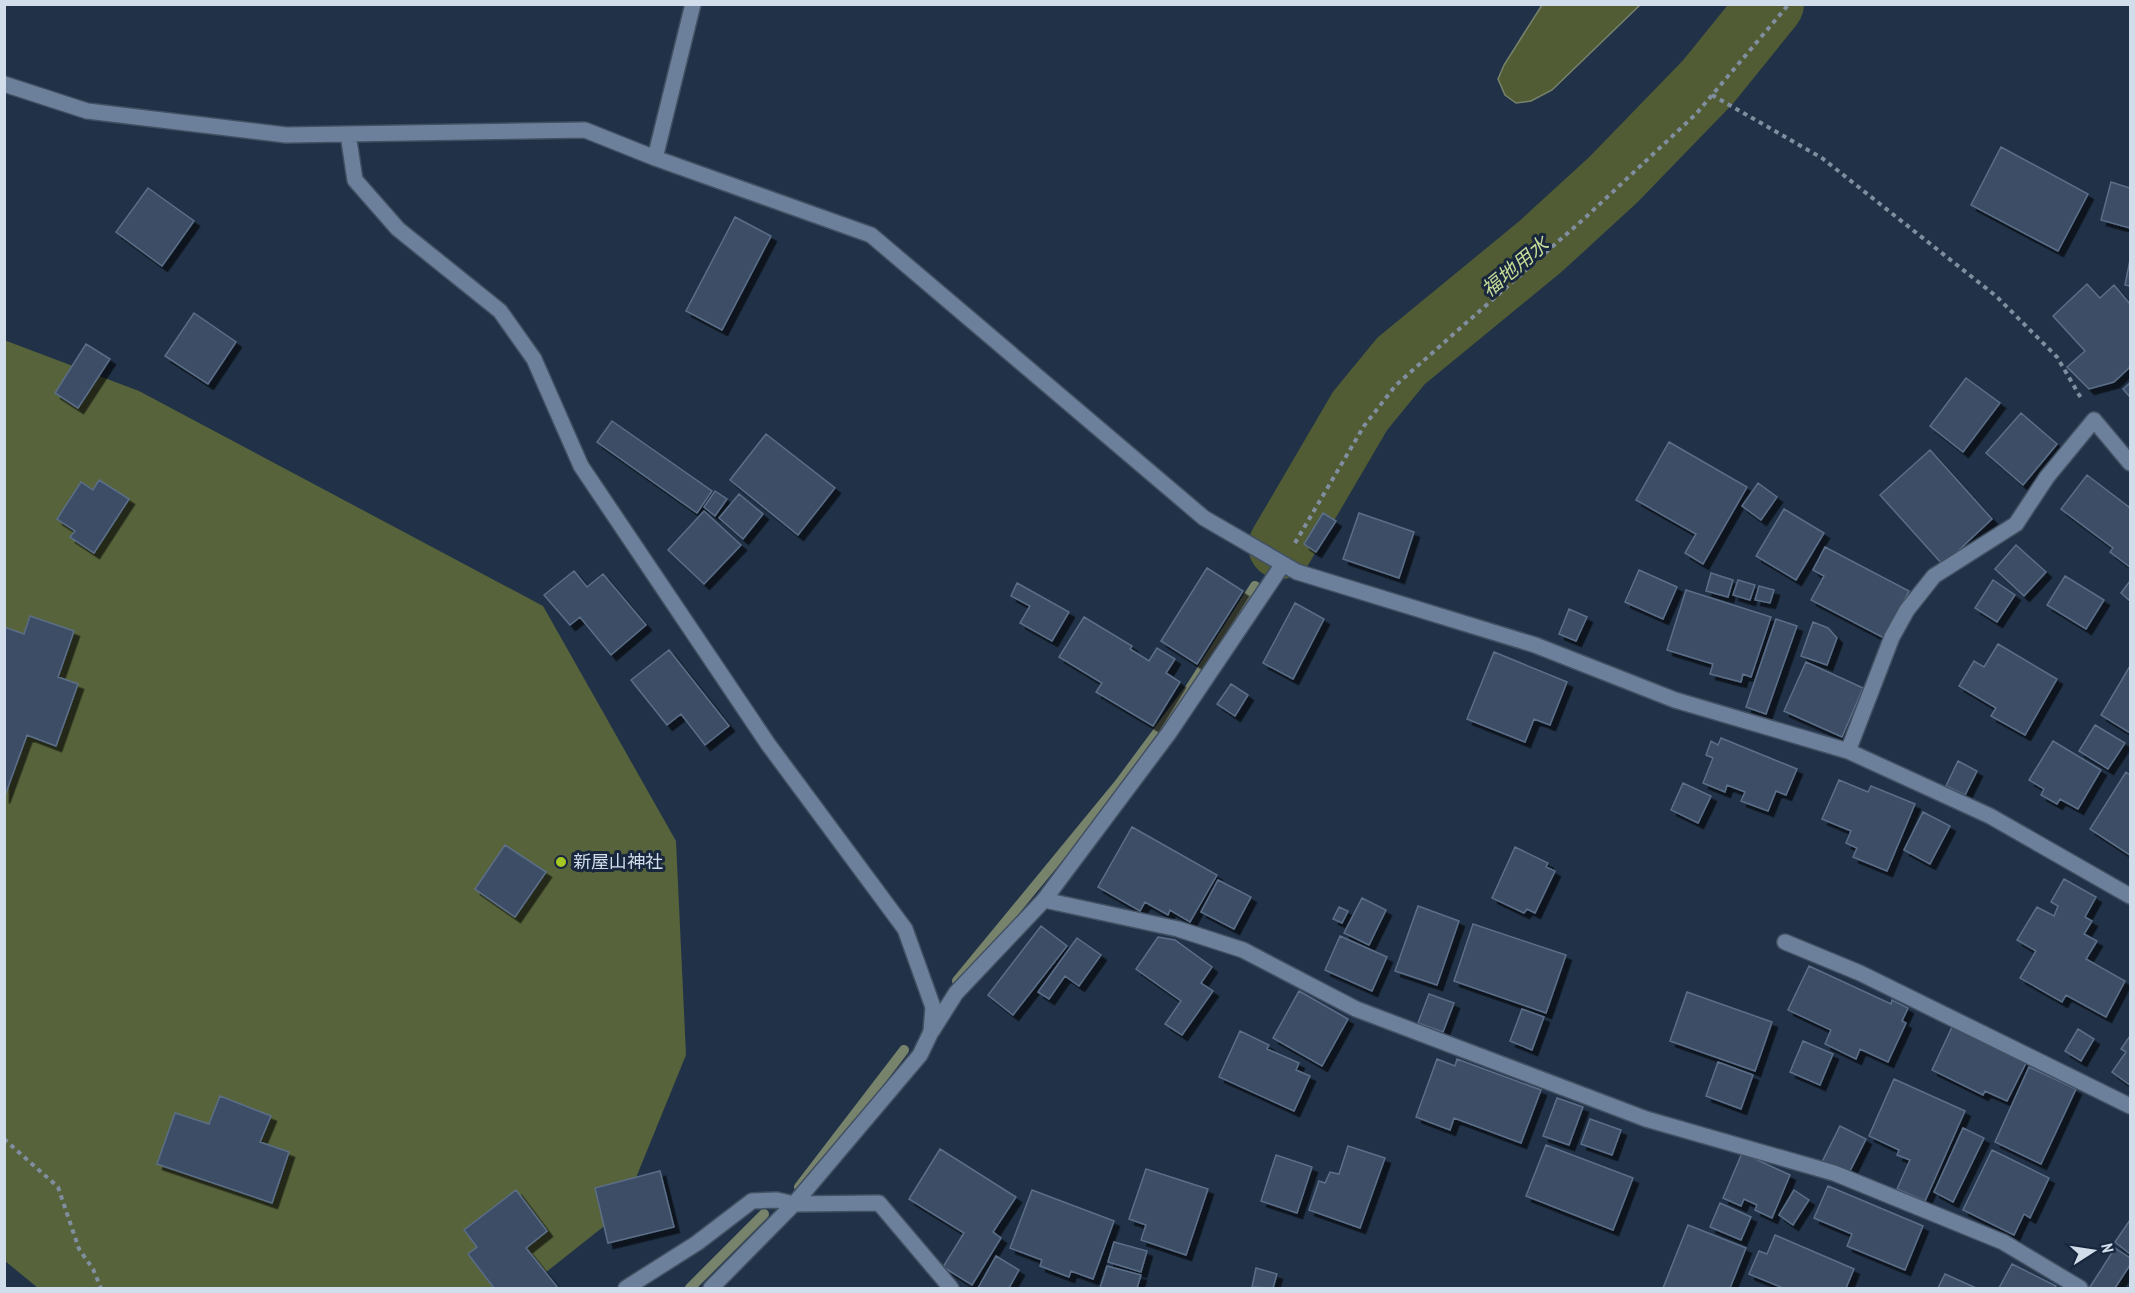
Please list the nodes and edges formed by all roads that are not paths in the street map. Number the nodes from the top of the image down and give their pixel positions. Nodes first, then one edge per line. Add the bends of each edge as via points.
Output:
1 (693, 4) edge
2 (4, 84) edge
3 (348, 134) junction
4 (655, 158) junction
5 (2130, 463) edge
6 (1283, 564) junction
7 (1848, 751) junction
8 (2130, 896) edge
9 (1044, 900) junction
10 (1785, 942) dead end
11 (931, 1032) junction
12 (2130, 1106) edge
13 (794, 1204) junction
14 (626, 1288) edge
15 (711, 1288) edge
16 (951, 1288) edge
17 (2080, 1288) edge

1 - 4 street
2 - 3 street via 87,111 286,135
3 - 4 street via 585,130
3 - 11 street via 355,180 398,229 500,311 534,359 581,466 768,744 905,929 933,1007
4 - 6 street via 871,235 1204,518
5 - 7 street via 2094,420 2047,477 2016,524 1934,576 1892,637
6 - 7 street via 1297,572 1535,645 1675,700
6 - 9 street via 1169,733
7 - 8 street via 1990,816
9 - 11 street via 956,993
9 - 17 street via 1178,929 1243,950 1356,1009 1646,1119 1845,1177 2003,1242
10 - 12 street via 1860,973
11 - 13 street via 920,1055
13 - 14 street via 752,1201 697,1244
13 - 15 street
13 - 16 street via 879,1203

